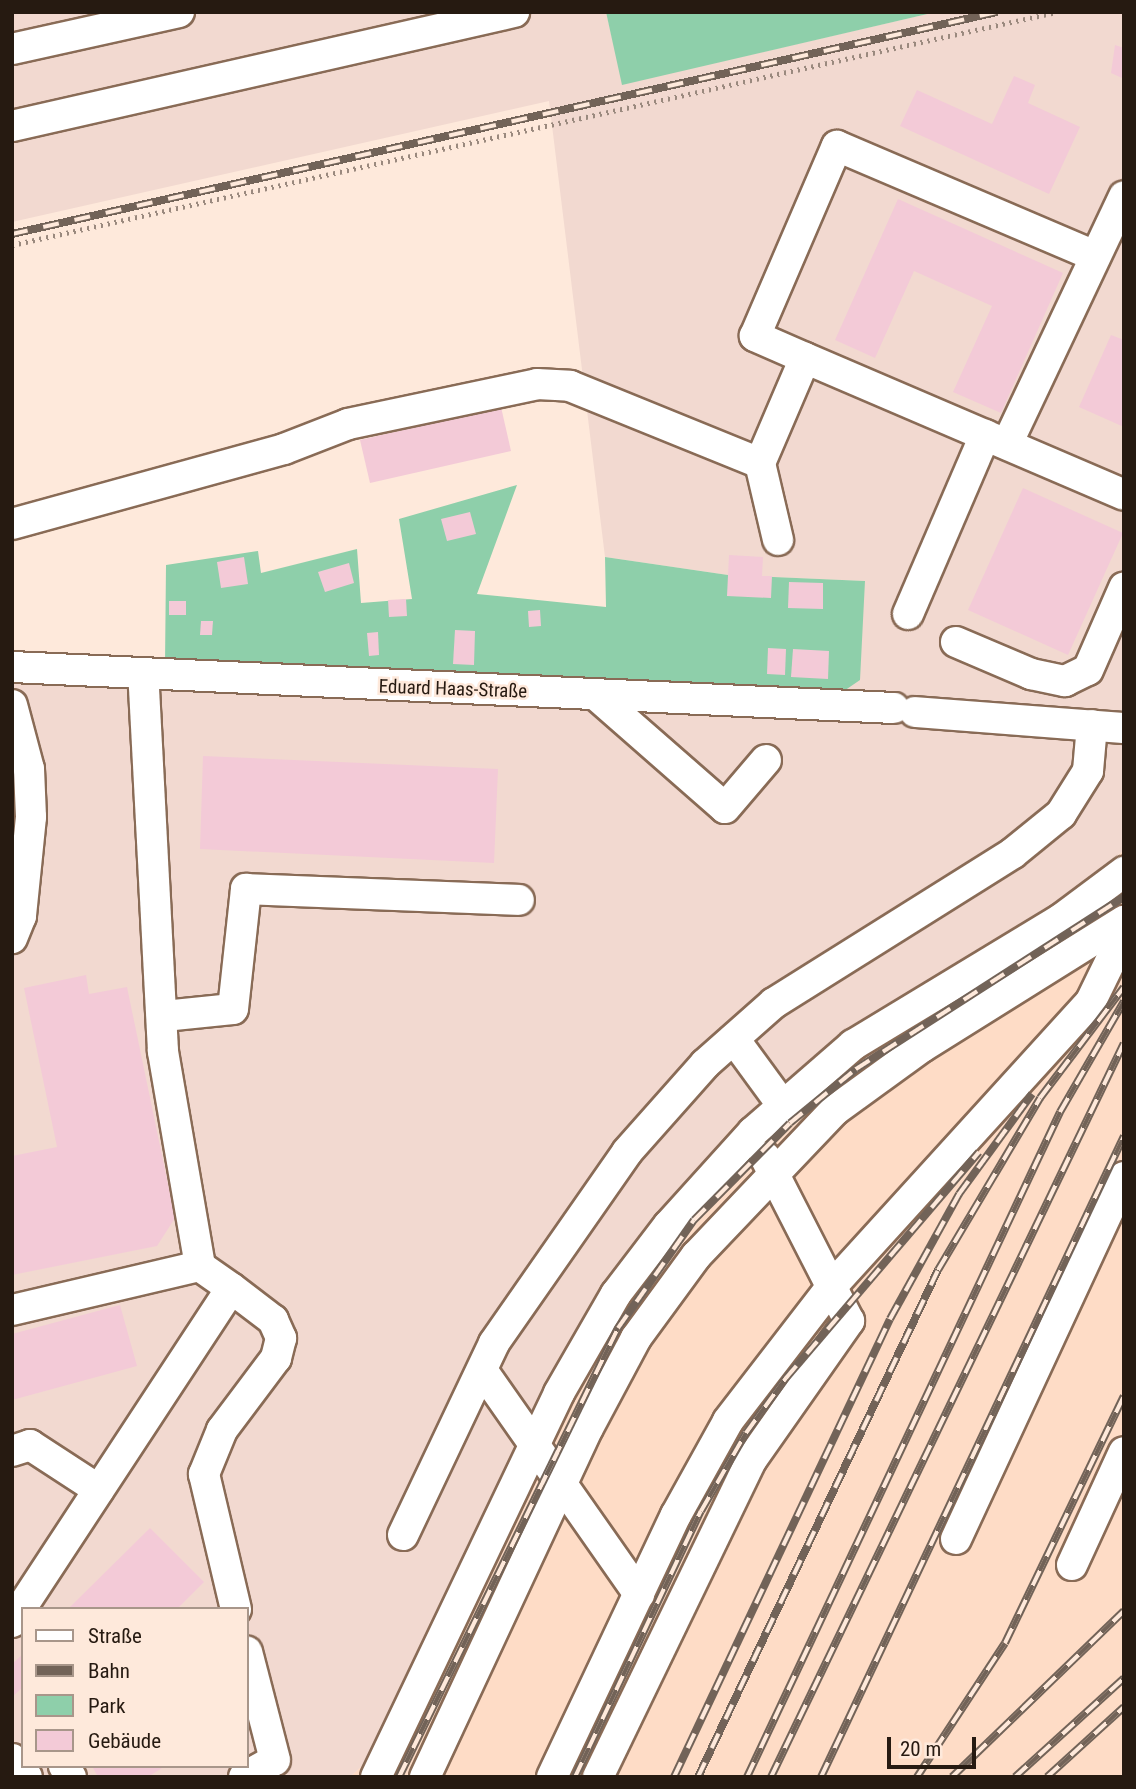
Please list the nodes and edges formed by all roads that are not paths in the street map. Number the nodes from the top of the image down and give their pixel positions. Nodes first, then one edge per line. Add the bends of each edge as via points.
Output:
1 (178, 12) edge
2 (514, 12) edge
3 (12, 49) edge
4 (12, 126) edge
5 (1124, 196) edge
6 (1092, 255) junction
7 (805, 358) junction
8 (996, 439) junction
9 (760, 463) junction
10 (1124, 495) edge
11 (12, 524) edge
12 (778, 540) dead end
13 (1124, 588) edge
14 (908, 614) dead end
15 (956, 642) dead end
16 (12, 667) edge
17 (143, 675) junction
18 (596, 695) junction
19 (12, 705) edge
20 (1092, 725) junction
21 (1124, 728) edge
22 (766, 760) dead end
23 (1124, 872) edge
24 (519, 900) dead end
25 (1118, 925) edge
26 (12, 938) edge
27 (164, 1016) junction
28 (734, 1039) junction
29 (783, 1106) junction
30 (753, 1132) junction
31 (773, 1172) junction
32 (1124, 1177) edge
33 (200, 1266) junction
34 (832, 1286) junction
35 (231, 1287) junction
36 (12, 1310) edge
37 (482, 1370) junction
38 (534, 1444) junction
39 (12, 1451) edge
40 (1124, 1452) edge
41 (561, 1483) junction
42 (99, 1490) junction
43 (403, 1535) dead end
44 (956, 1539) dead end
45 (1072, 1565) dead end
46 (639, 1594) junction
47 (22, 1607) edge
48 (234, 1607) edge
49 (248, 1656) edge
50 (12, 1759) edge
51 (27, 1777) edge
52 (244, 1777) edge
53 (376, 1777) edge
54 (425, 1777) edge
55 (552, 1777) edge
56 (597, 1777) edge

1 - 3 street
2 - 4 street
5 - 6 street
6 - 7 street via 837,146 755,336
6 - 8 street
7 - 8 street
7 - 9 street
8 - 10 street
8 - 14 street
9 - 11 street via 570,386 537,384 348,424 284,449
9 - 12 street
13 - 15 street via 1088,670 1065,681 1031,674
16 - 17 street, Eduard Haas-Straße
17 - 18 street, Eduard Haas-Straße
17 - 27 street
18 - 20 street, Eduard Haas-Straße via 904,710
18 - 22 street via 725,807
19 - 26 street via 29,769 32,817 22,916
20 - 21 street, Eduard Haas-Straße
20 - 28 street via 1088,771 1061,814 1013,853 774,1003
23 - 29 street via 1061,919 853,1045
24 - 27 street via 246,889 233,1009
25 - 31 street via 911,1055 835,1110
25 - 34 street via 1112,958 1091,1001
27 - 33 street via 163,1051
28 - 29 street
28 - 37 street via 627,1152 550,1258
29 - 30 street
30 - 31 street
30 - 38 street via 616,1294
31 - 34 street
31 - 41 street via 696,1256 636,1338
32 - 44 street
33 - 35 street
33 - 36 street
34 - 46 street via 728,1420
34 - 56 street via 849,1321 752,1459
35 - 42 street
35 - 48 street via 273,1320 281,1338 276,1358 222,1430 204,1474
37 - 38 street
37 - 43 street
38 - 41 street
38 - 53 street
39 - 42 street via 30,1445
40 - 45 street
41 - 46 street
41 - 54 street
42 - 47 street
46 - 55 street
49 - 52 street via 275,1760
50 - 51 street

